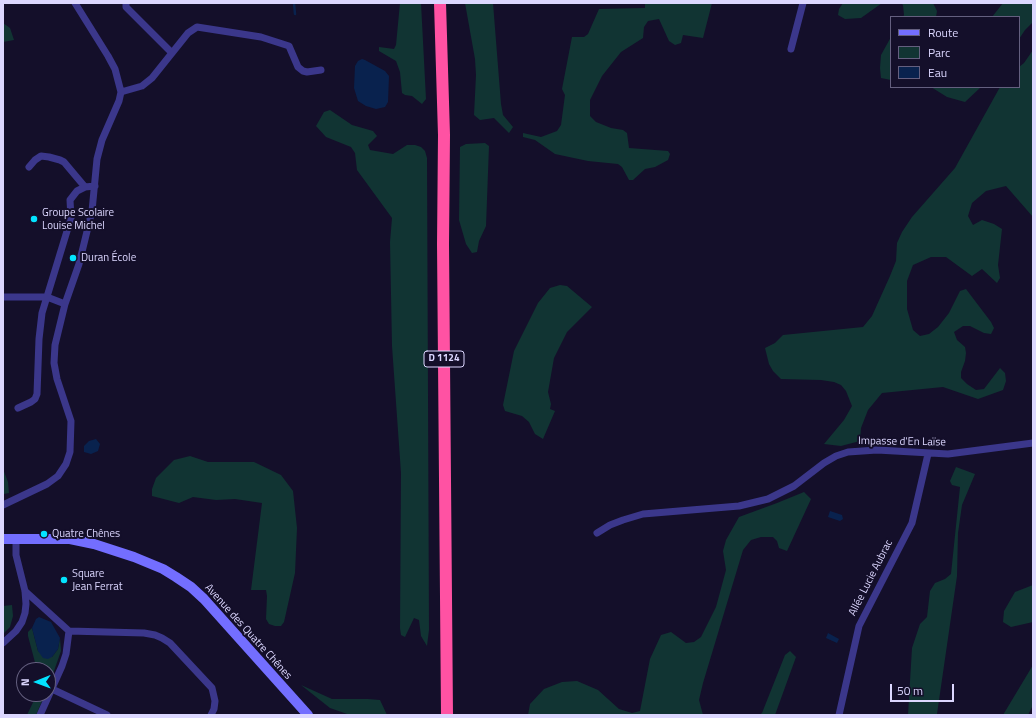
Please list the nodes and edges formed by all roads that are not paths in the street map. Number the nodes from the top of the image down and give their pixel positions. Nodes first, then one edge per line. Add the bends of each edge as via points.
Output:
1 (75, 3) edge
2 (126, 3) edge
3 (440, 3) edge
4 (803, 3) edge
5 (791, 49) dead end
6 (172, 52) junction
7 (322, 70) dead end
8 (121, 92) junction
9 (29, 167) dead end
10 (95, 186) junction
11 (85, 188) junction
12 (3, 297) edge
13 (47, 297) junction
14 (65, 304) junction
15 (18, 408) dead end
16 (1033, 443) edge
17 (928, 454) junction
18 (3, 505) edge
19 (597, 533) dead end
20 (3, 539) edge
21 (16, 539) junction
22 (25, 591) junction
23 (69, 632) junction
24 (3, 643) edge
25 (56, 679) edge
26 (56, 691) edge
27 (46, 702) edge
28 (103, 714) edge
29 (40, 715) edge
30 (211, 715) edge
31 (308, 715) edge
32 (447, 715) edge
33 (839, 715) edge

1 - 8 street via 115,69
2 - 6 street via 126,7
3 - 32 highway, D 1124 via 444,135
4 - 5 street
6 - 7 street via 188,33 194,28 201,27 261,37 289,46 298,67 303,71
6 - 8 street via 146,83
8 - 10 street via 97,158
9 - 11 street via 41,156 60,160
10 - 11 street
10 - 14 street via 92,211 79,264
11 - 13 street via 77,191 70,200 71,218
12 - 13 street
13 - 14 street
13 - 15 street via 39,339 37,394 31,402
14 - 18 street via 55,345 54,363 71,420 70,452 58,476
16 - 17 street, Impasse d'En Laïse via 948,454
17 - 19 street, Impasse d'En Laïse via 877,450 848,452 824,463 794,486 768,499 739,506 643,514 610,525
17 - 33 street, Allée Lucie Aubrac via 912,523 859,626
20 - 21 street, Avenue des Quatre Chênes
21 - 22 street via 16,555
21 - 31 street, Avenue des Quatre Chênes via 70,539 94,544 163,569 191,587 204,599
22 - 23 street
22 - 24 street via 26,604 22,622
23 - 25 street via 64,660
23 - 30 street via 144,633 162,638 170,643 212,688 215,701
26 - 28 street
27 - 29 street

